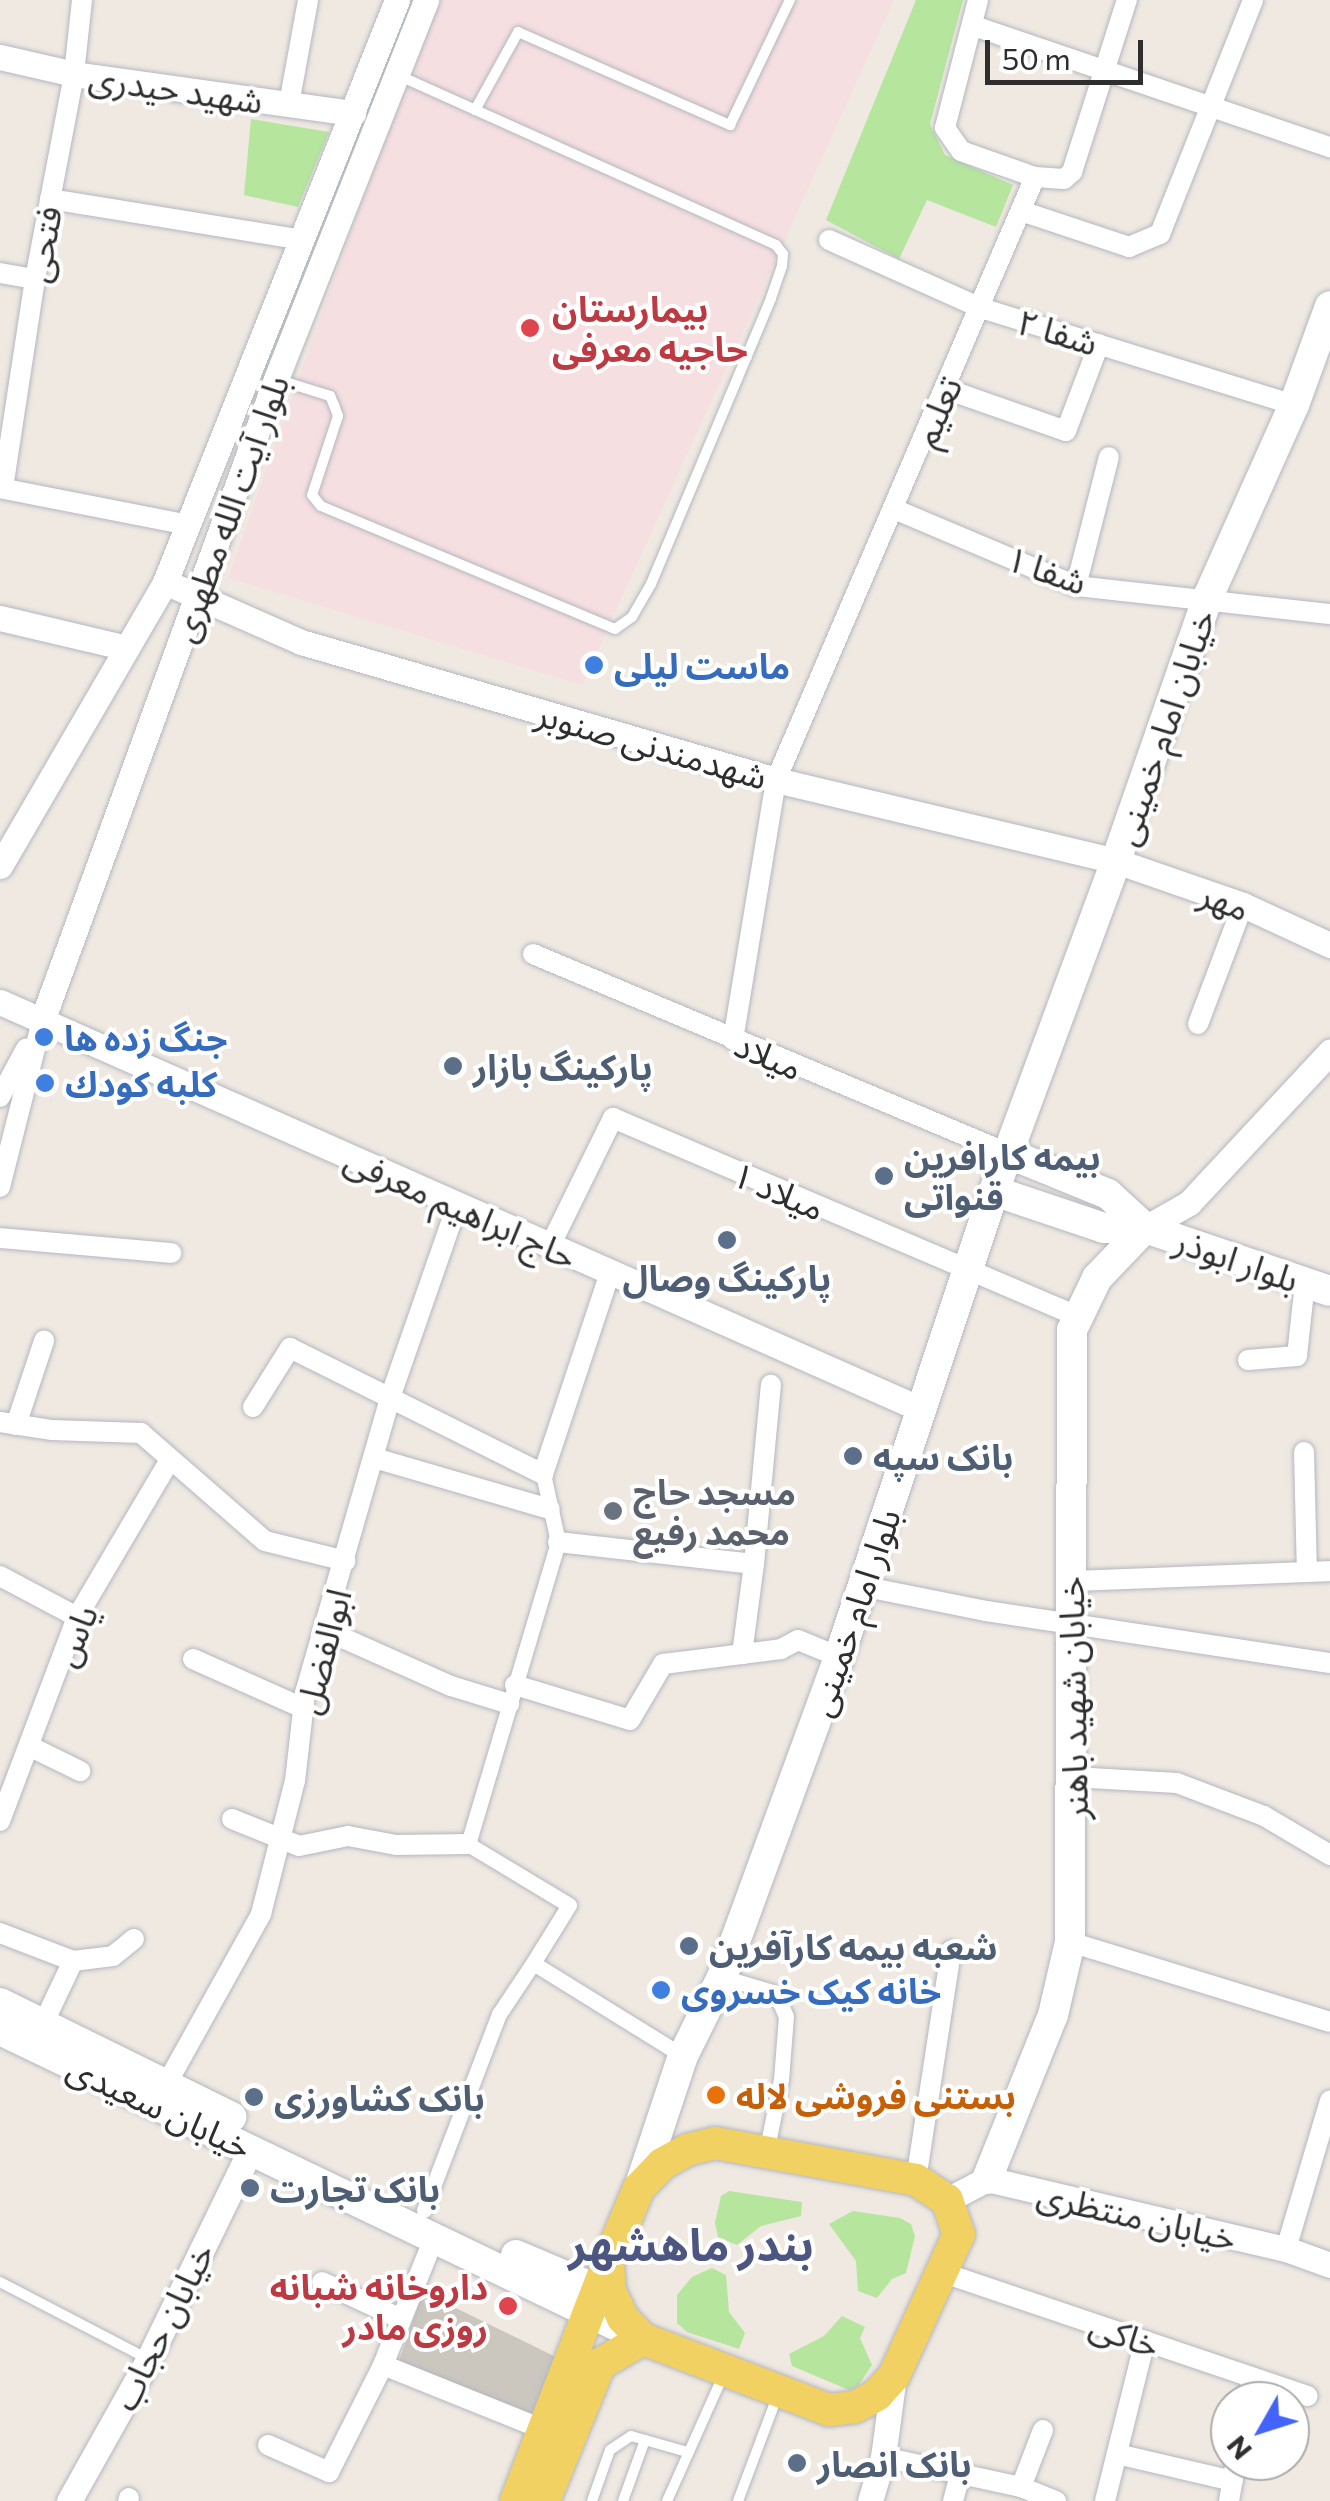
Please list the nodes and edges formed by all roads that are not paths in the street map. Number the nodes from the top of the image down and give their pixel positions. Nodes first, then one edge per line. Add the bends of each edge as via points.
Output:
1 (82, 0) edge
2 (308, 0) edge
3 (397, 0) edge
4 (426, 0) edge
5 (790, 0) edge
6 (978, 0) edge
7 (1126, 0) edge
8 (1253, 0) edge
9 (974, 26) junction
10 (0, 57) edge
11 (1105, 68) junction
12 (384, 70) junction
13 (74, 74) junction
14 (290, 104) junction
15 (1214, 107) junction
16 (475, 110) junction
17 (353, 113) junction
18 (1330, 148) edge
19 (1036, 177) junction
20 (50, 199) junction
21 (1021, 211) junction
22 (302, 240) junction
23 (829, 240) dead end
24 (0, 273) edge
25 (34, 279) junction
26 (1330, 306) edge
27 (981, 308) junction
28 (1099, 344) junction
29 (276, 378) junction
30 (946, 388) junction
31 (1294, 404) junction
32 (7, 417) edge
33 (1108, 457) dead end
34 (2, 488) edge
35 (894, 509) junction
36 (188, 524) junction
37 (165, 582) junction
38 (1076, 586) junction
39 (196, 596) junction
40 (1208, 597) junction
41 (1330, 614) edge
42 (0, 618) edge
43 (127, 648) junction
44 (776, 780) junction
45 (4, 851) edge
46 (1116, 861) junction
47 (1244, 905) junction
48 (1330, 945) edge
49 (533, 954) dead end
50 (0, 1002) edge
51 (42, 1020) junction
52 (1198, 1024) dead end
53 (733, 1040) junction
54 (1330, 1052) edge
55 (0, 1097) edge
56 (1007, 1153) junction
57 (0, 1187) edge
58 (994, 1191) junction
59 (457, 1205) junction
60 (1145, 1228) junction
61 (0, 1238) edge
62 (550, 1246) junction
63 (171, 1253) dead end
64 (968, 1272) junction
65 (610, 1273) junction
66 (1318, 1286) edge
67 (1077, 1316) junction
68 (44, 1341) dead end
69 (1248, 1360) dead end
70 (771, 1385) dead end
71 (391, 1395) junction
72 (252, 1407) dead end
73 (923, 1410) junction
74 (8, 1424) edge
75 (1304, 1452) dead end
76 (374, 1458) junction
77 (170, 1460) junction
78 (543, 1474) junction
79 (550, 1510) junction
80 (558, 1542) junction
81 (346, 1561) junction
82 (754, 1564) junction
83 (1330, 1571) edge
84 (1307, 1572) junction
85 (0, 1576) edge
86 (1071, 1581) junction
87 (861, 1586) junction
88 (77, 1617) junction
89 (1071, 1623) junction
90 (325, 1630) junction
91 (742, 1654) junction
92 (839, 1657) junction
93 (193, 1659) dead end
94 (1330, 1663) edge
95 (512, 1694) junction
96 (303, 1708) junction
97 (31, 1747) junction
98 (80, 1771) dead end
99 (1073, 1777) junction
100 (232, 1819) dead end
101 (0, 1821) edge
102 (280, 1840) junction
103 (468, 1844) junction
104 (1330, 1855) edge
105 (0, 1932) edge
106 (134, 1939) dead end
107 (1070, 1942) junction
108 (950, 1951) dead end
109 (73, 1961) junction
110 (533, 1963) junction
111 (722, 1977) junction
112 (0, 2003) edge
113 (1330, 2022) edge
114 (44, 2024) junction
115 (0, 2030) edge
116 (682, 2060) junction
117 (166, 2085) junction
118 (1330, 2100) edge
119 (251, 2149) junction
120 (766, 2153) junction
121 (987, 2179) junction
122 (916, 2180) junction
123 (639, 2188) junction
124 (946, 2200) junction
125 (429, 2224) junction
126 (1286, 2250) junction
127 (1330, 2264) edge
128 (941, 2272) junction
129 (0, 2282) edge
130 (322, 2282) dead end
131 (596, 2287) junction
132 (402, 2319) junction
133 (643, 2339) junction
134 (1144, 2341) junction
135 (148, 2360) junction
136 (383, 2366) junction
137 (726, 2371) junction
138 (894, 2376) junction
139 (1252, 2378) junction
140 (1251, 2381) edge
141 (1261, 2381) edge
142 (780, 2391) junction
143 (542, 2430) junction
144 (1043, 2430) dead end
145 (645, 2440) junction
146 (268, 2445) dead end
147 (687, 2452) junction
148 (1117, 2454) junction
149 (883, 2457) junction
150 (960, 2474) junction
151 (1210, 2476) edge
152 (1021, 2487) junction
153 (69, 2501) edge
154 (516, 2501) edge
155 (544, 2501) edge
156 (592, 2501) edge
157 (623, 2501) edge
158 (667, 2501) edge
159 (738, 2501) edge
160 (870, 2501) edge
161 (953, 2501) edge
162 (1056, 2501) edge
163 (1105, 2501) edge

1 - 13 street, فتحی
2 - 14 street
3 - 12 street, بلوار آیت الله مطهری
4 - 12 street, بلوار آیت الله مطهری
5 - 16 lane via 730,125 518,32
6 - 9 street
7 - 11 street
8 - 15 street
9 - 11 street
9 - 19 street via 946,128 962,151
10 - 13 street, شهید حیدری
11 - 15 street
11 - 19 street via 1069,176
12 - 16 lane
12 - 17 street, بلوار آیت الله مطهری
12 - 29 street, بلوار آیت الله مطهری
13 - 14 street, شهید حیدری
13 - 20 street, فتحی
14 - 17 street, شهید حیدری
15 - 18 street
15 - 21 street via 1160,234 1144,244 1129,247
16 - 29 lane via 726,220 776,244 783,254 727,408 632,616 614,629 321,506 312,495 338,416 330,396
17 - 22 street, بلوار آیت الله مطهری
19 - 21 street, تعلیم
20 - 22 street
20 - 25 street, فتحی
21 - 27 street, تعلیم
22 - 36 street, بلوار آیت الله مطهری
23 - 27 street, شفا ۲
24 - 25 street
25 - 32 street, فتحی
26 - 31 main road, خیابان امام خمینی
27 - 28 street, شفا ۲
27 - 30 street, تعلیم
28 - 30 street via 1066,431
28 - 31 street, شفا ۲
29 - 39 street, بلوار آیت الله مطهری
30 - 35 street, تعلیم
31 - 40 main road, خیابان امام خمینی
32 - 34 street, فتحی
33 - 38 street
34 - 36 street
35 - 38 street, شفا ۱
35 - 44 street, تعلیم
36 - 37 street, بلوار آیت الله مطهری
37 - 39 street, شهدمندنی صنوبر
37 - 43 street, بلوار آیت الله مطهری
38 - 40 street, شفا ۱
39 - 44 street, شهدمندنی صنوبر via 301,642
39 - 51 street, بلوار آیت الله مطهری
40 - 41 street, شفا ۱
40 - 46 main road, خیابان امام خمینی
42 - 43 street
43 - 45 street, بلوار آیت الله مطهری
44 - 46 street, شهدمندنی صنوبر
44 - 53 street, تعلیم
46 - 47 street, مهر
46 - 56 main road, خیابان امام خمینی
47 - 48 street, مهر
47 - 52 street
49 - 53 street, میلاد
50 - 51 street, حاج ابراهیم معرفی
51 - 55 street
51 - 57 street
51 - 59 street, حاج ابراهیم معرفی
53 - 56 street, میلاد
54 - 60 street via 1189,1202
56 - 58 main road, بلوار امام خمینی
56 - 60 main road via 1108,1194
58 - 60 main road via 1104,1228
58 - 64 main road, بلوار امام خمینی
59 - 62 street, حاج ابراهیم معرفی
59 - 71 street, ابوالفضل
60 - 66 main road, بلوار ابوذر
60 - 67 main road, خیابان شهید باهنر via 1097,1278
61 - 63 street
62 - 64 street, میلاد ۱ via 613,1118
62 - 65 street, حاج ابراهیم معرفی
64 - 67 street, میلاد ۱
64 - 73 main road, بلوار امام خمینی
65 - 73 street, حاج ابراهیم معرفی
65 - 78 street
66 - 69 street via 1296,1356
67 - 86 main road, خیابان شهید باهنر via 1069,1358
68 - 74 street
70 - 82 street
71 - 72 street via 290,1348
71 - 76 street, ابوالفضل
71 - 78 street
73 - 87 main road, بلوار امام خمینی
74 - 77 street via 140,1433
75 - 84 street
76 - 79 street
76 - 81 street, ابوالفضل
77 - 81 street via 265,1541
77 - 88 street, یاس
78 - 79 street
79 - 80 street
80 - 82 street
80 - 95 street
81 - 90 street, ابوالفضل
82 - 91 street
83 - 84 street
84 - 86 street
85 - 88 street
86 - 89 main road, خیابان شهید باهنر
87 - 89 street
87 - 92 main road, بلوار امام خمینی
88 - 97 street, یاس
89 - 94 street
89 - 99 main road, خیابان شهید باهنر
90 - 95 street via 451,1686
90 - 96 street, ابوالفضل
91 - 92 street via 798,1640
91 - 95 street via 663,1664 630,1720
92 - 111 main road, بلوار امام خمینی
93 - 96 street
95 - 103 street
96 - 102 street, ابوالفضل
97 - 98 street
97 - 101 street, یاس
99 - 104 street via 1177,1783 1264,1816
99 - 107 main road, خیابان شهید باهنر
100 - 102 street
102 - 103 street via 299,1846 348,1836 396,1846
102 - 117 street, ابوالفضل via 261,1914
103 - 110 street via 569,1905
105 - 109 street
106 - 109 street via 113,1956
107 - 113 street
107 - 121 main road, خیابان شهید باهنر via 1052,2014
108 - 122 street
109 - 114 street
110 - 116 street
110 - 125 street via 499,2014
111 - 116 main road, بلوار امام خمینی
111 - 120 street via 776,1993 786,2016 782,2079
112 - 114 main road, خیابان سعیدی
114 - 117 main road, خیابان سعیدی
115 - 119 main road, خیابان سعیدی
116 - 123 main road, بلوار امام خمینی
117 - 125 main road, خیابان سعیدی
118 - 126 street
119 - 125 main road, خیابان سعیدی
119 - 135 street, خیابان حجاب
120 - 122 main road
120 - 123 main road via 715,2143 686,2150
121 - 124 street
121 - 126 street, خیابان منتظری
122 - 124 main road
123 - 131 main road
124 - 128 main road via 959,2234
125 - 131 main road, خیابان سعیدی
125 - 132 street
126 - 127 street, خیابان منتظری
128 - 134 street, خاکی
128 - 138 main road
129 - 135 lane
130 - 132 street
131 - 133 main road, خیابان سعیدی
131 - 133 main road via 610,2291 622,2318
131 - 143 main road
132 - 136 street
133 - 137 main road
133 - 155 main road via 600,2364
134 - 139 street, خاکی
134 - 148 street
135 - 153 street, خیابان حجاب
136 - 143 street
136 - 146 street via 329,2472
137 - 142 main road
137 - 147 lane
138 - 142 main road via 854,2407 829,2410
138 - 149 street
139 - 140 street
139 - 141 street, خاکی
142 - 159 lane
143 - 154 main road
144 - 152 street
145 - 147 lane
145 - 156 lane via 631,2436 610,2450
145 - 157 lane
147 - 158 lane
148 - 151 street
148 - 163 street
149 - 150 street
149 - 160 street
150 - 152 street
150 - 161 street
152 - 162 street

